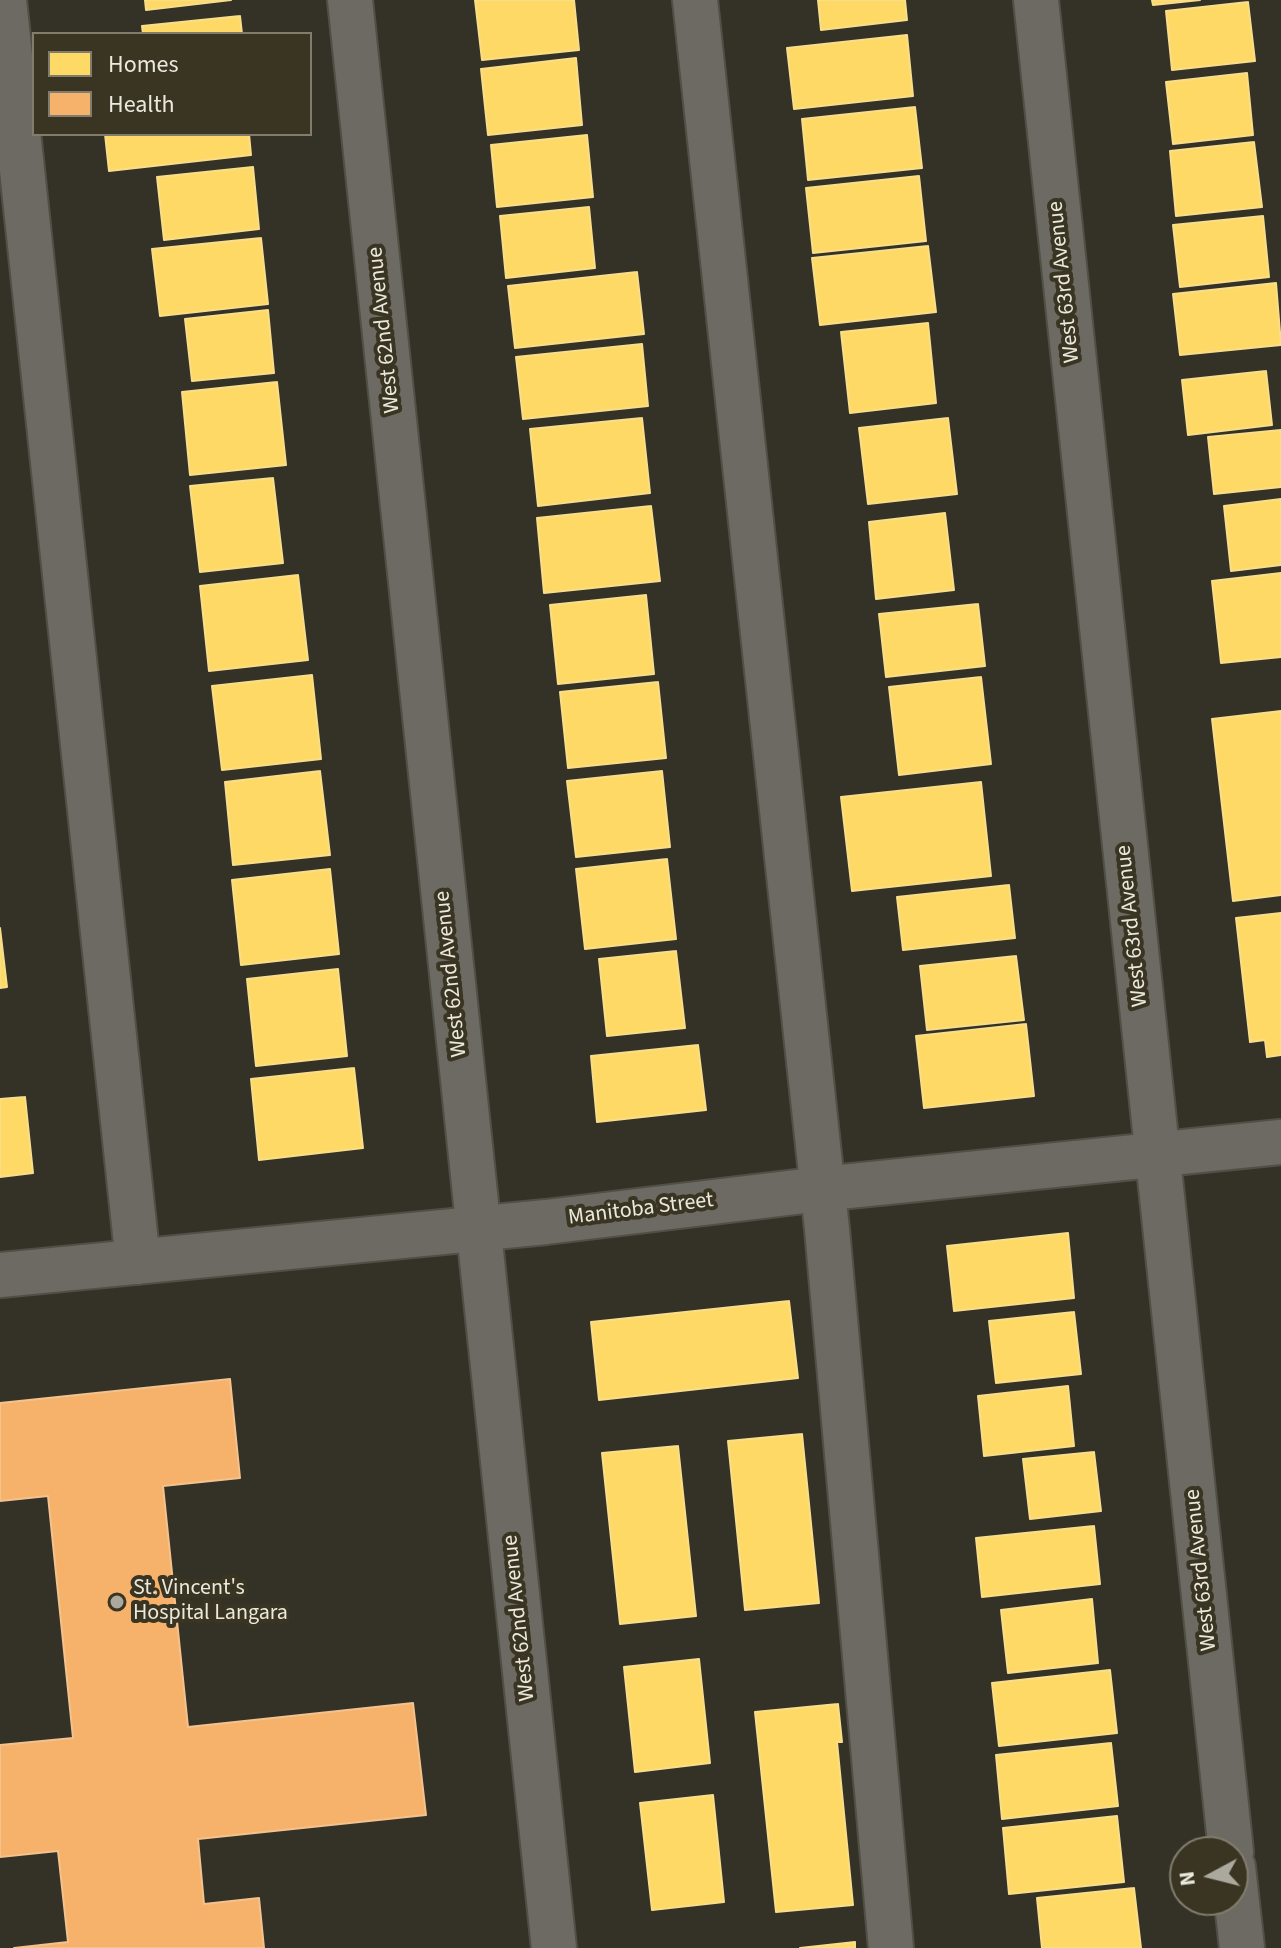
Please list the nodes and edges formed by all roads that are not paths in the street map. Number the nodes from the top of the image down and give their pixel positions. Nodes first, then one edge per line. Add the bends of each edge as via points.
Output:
1 (4, 0) edge
2 (350, 0) edge
3 (695, 0) edge
4 (1036, 0) edge
5 (1281, 1142) edge
6 (1158, 1155) junction
7 (821, 1189) junction
8 (479, 1228) junction
9 (138, 1262) junction
10 (0, 1275) edge
11 (1229, 1836) edge
12 (1238, 1916) edge
13 (554, 1948) edge
14 (891, 1948) edge
15 (1242, 1948) edge

1 - 9 street
2 - 8 street, West 62nd Avenue
3 - 7 street
4 - 6 street, West 63rd Avenue
5 - 6 street, Manitoba Street
6 - 7 street, Manitoba Street
6 - 11 street, West 63rd Avenue
7 - 8 street, Manitoba Street
7 - 14 street
8 - 9 street, Manitoba Street
8 - 13 street, West 62nd Avenue
9 - 10 street, Manitoba Street
12 - 15 street

